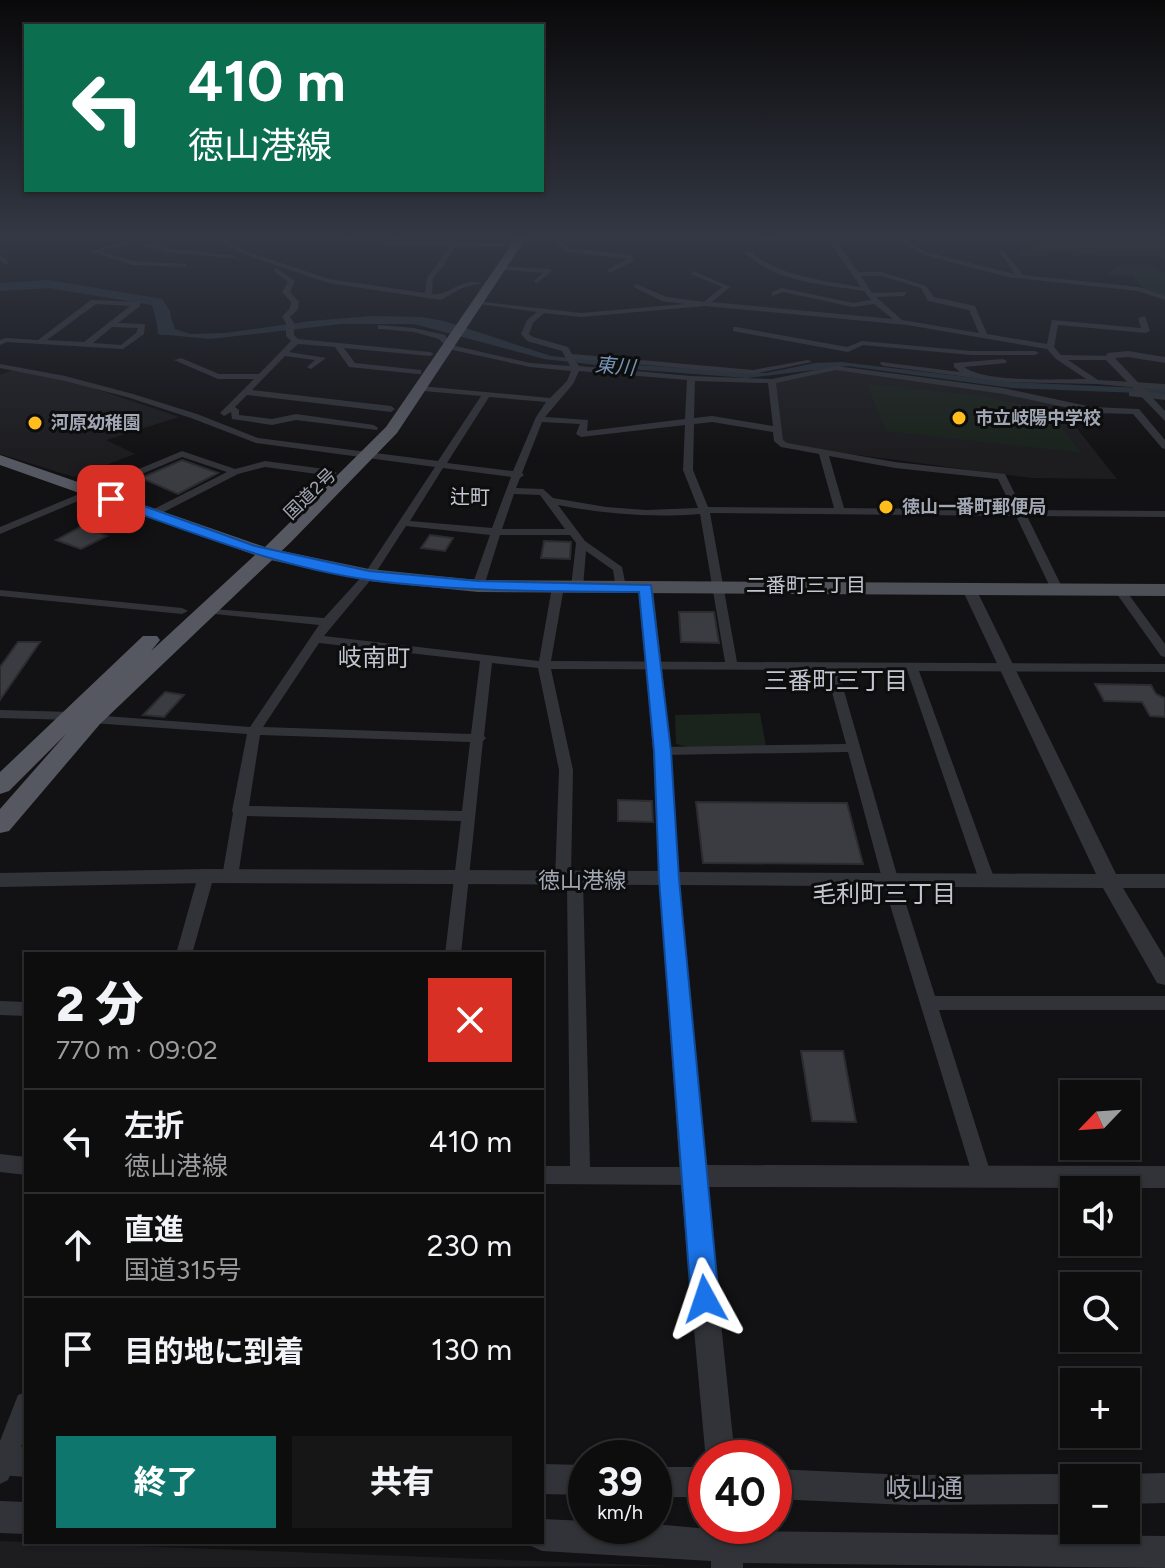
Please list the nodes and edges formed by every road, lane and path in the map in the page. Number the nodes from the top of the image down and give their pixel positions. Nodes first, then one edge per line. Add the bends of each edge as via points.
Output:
1 (86, 308) edge
2 (132, 308) edge
3 (294, 308) edge
4 (466, 308) edge
5 (470, 308) edge
6 (513, 308) edge
7 (660, 308) edge
8 (749, 308) edge
9 (883, 308) edge
10 (972, 308) edge
11 (541, 312) junction
12 (619, 312) junction
13 (461, 317) junction
14 (1142, 318) dead end
15 (632, 319) dead end
16 (907, 323) junction
17 (110, 325) junction
18 (381, 327) dead end
19 (736, 329) dead end
20 (984, 336) junction
21 (293, 338) junction
22 (40, 342) junction
23 (0, 343) edge
24 (443, 344) junction
25 (85, 345) junction
26 (339, 347) junction
27 (1050, 347) junction
28 (285, 354) junction
29 (570, 356) junction
30 (1059, 357) junction
31 (1109, 358) junction
32 (178, 360) dead end
33 (1165, 360) edge
34 (0, 366) edge
35 (311, 367) dead end
36 (576, 369) junction
37 (261, 376) junction
38 (970, 376) junction
39 (691, 378) junction
40 (420, 380) junction
41 (772, 381) junction
42 (1096, 382) junction
43 (1133, 384) junction
44 (1165, 387) edge
45 (1003, 391) junction
46 (246, 392) junction
47 (486, 395) junction
48 (1144, 395) junction
49 (1165, 397) edge
50 (549, 400) junction
51 (324, 401) junction
52 (227, 409) junction
53 (391, 409) junction
54 (1165, 418) edge
55 (307, 419) junction
56 (540, 419) junction
57 (690, 419) junction
58 (217, 423) junction
59 (374, 428) junction
60 (778, 430) junction
61 (1165, 446) edge
62 (823, 453) junction
63 (358, 454) junction
64 (0, 460) edge
65 (441, 466) junction
66 (235, 472) junction
67 (332, 473) junction
68 (519, 475) junction
69 (510, 491) junction
70 (91, 492) junction
71 (548, 500) junction
72 (704, 510) junction
73 (840, 511) junction
74 (1022, 511) junction
75 (152, 514) junction
76 (1165, 514) edge
77 (403, 523) junction
78 (0, 531) edge
79 (496, 532) junction
80 (574, 532) junction
81 (581, 543) junction
82 (260, 551) junction
83 (369, 575) junction
84 (478, 586) junction
85 (568, 587) junction
86 (620, 587) junction
87 (646, 588) junction
88 (719, 588) junction
89 (969, 589) junction
90 (1057, 589) junction
91 (1120, 590) junction
92 (1165, 590) edge
93 (0, 593) edge
94 (205, 610) junction
95 (182, 611) junction
96 (327, 622) junction
97 (319, 639) junction
98 (1165, 653) edge
99 (486, 658) junction
100 (544, 665) junction
101 (654, 665) junction
102 (732, 666) junction
103 (831, 667) junction
104 (912, 667) junction
105 (1008, 667) junction
106 (1165, 668) edge
107 (0, 714) edge
108 (82, 718) junction
109 (254, 731) junction
110 (479, 738) junction
111 (855, 748) junction
112 (662, 751) junction
113 (0, 786) edge
114 (239, 811) junction
115 (469, 816) junction
116 (0, 825) edge
117 (206, 876) junction
118 (230, 877) junction
119 (463, 879) junction
120 (669, 879) junction
121 (0, 880) edge
122 (569, 880) junction
123 (1109, 880) junction
124 (1165, 881) edge
125 (891, 882) junction
126 (988, 883) junction
127 (185, 952) edge
128 (453, 952) edge
129 (1165, 977) edge
130 (930, 1003) junction
131 (1165, 1003) edge
132 (24, 1009) edge
133 (1, 1010) edge
134 (0, 1163) edge
135 (24, 1166) edge
136 (981, 1174) junction
137 (544, 1175) edge
138 (580, 1175) junction
139 (693, 1176) junction
140 (1165, 1177) edge
141 (24, 1410) edge
142 (718, 1440) edge
143 (8, 1463) edge
144 (544, 1479) edge
145 (568, 1480) edge
146 (792, 1485) edge
147 (1165, 1488) edge
148 (1060, 1489) edge
149 (1140, 1489) edge
150 (0, 1517) edge
151 (24, 1518) edge
152 (544, 1535) edge
153 (726, 1547) edge
154 (1165, 1552) edge
155 (971, 1559) edge

1 - 22 street
2 - 17 street
3 - 21 street via 286,317
4 - 13 highway, 国道2号
5 - 13 highway, 国道2号
6 - 11 street
7 - 12 street
8 - 16 street
9 - 16 street
10 - 20 street
11 - 12 street
11 - 29 street via 525,334 557,345
12 - 15 street
13 - 24 highway, 国道2号
14 - 27 street via 1146,331 1055,322
16 - 20 street
17 - 25 street
17 - 25 street via 142,326 123,347
18 - 24 street via 414,330
19 - 30 street via 848,350 862,343
20 - 27 street
21 - 26 street
21 - 28 street
22 - 23 street
22 - 25 street
24 - 26 street
24 - 36 street via 518,363
24 - 40 highway, 国道2号
26 - 40 street via 352,365
27 - 30 street
28 - 35 street via 322,358
28 - 37 street
29 - 36 street
29 - 38 street via 753,372 844,360
30 - 31 street
30 - 38 street via 957,365
30 - 42 street
31 - 33 street via 1128,354
31 - 43 street
32 - 37 street via 218,377
34 - 58 street via 75,380
36 - 39 street
36 - 50 street via 574,378
37 - 46 street
38 - 42 street
39 - 41 street
39 - 57 street
40 - 47 street
40 - 53 highway, 国道2号
40 - 63 highway, 国道2号 via 392,430
41 - 45 street via 836,368
41 - 60 street
42 - 43 street
43 - 44 street
43 - 48 street
45 - 48 street
45 - 61 street via 1092,410 1136,411
46 - 51 street
46 - 52 street
47 - 50 street
47 - 65 street
48 - 49 street
48 - 54 street
50 - 56 street
51 - 53 street
51 - 55 street
52 - 55 street via 235,410 235,417 253,420
52 - 58 street
53 - 59 highway, 国道2号
55 - 59 street
56 - 57 street via 585,422 581,434
56 - 68 street
57 - 60 street
57 - 72 street via 688,470
58 - 63 street via 256,440
59 - 63 highway, 国道2号
60 - 62 street via 784,445
62 - 73 street
62 - 74 street via 1002,476
63 - 65 street
63 - 67 highway, 国道2号
63 - 82 highway, 国道2号
64 - 70 highway
65 - 68 street
65 - 77 street
66 - 67 street via 265,464
66 - 70 street via 182,454
66 - 75 street
67 - 82 highway, 国道2号
68 - 69 street
69 - 71 street via 543,492
69 - 79 street
70 - 75 highway
70 - 78 street
71 - 72 street via 672,514
71 - 80 street
72 - 73 street
72 - 88 street
73 - 74 street
74 - 76 street
74 - 90 street
75 - 82 highway
77 - 79 street
77 - 83 street
79 - 80 street
79 - 84 street
80 - 81 street
81 - 85 street
81 - 86 street via 618,569
82 - 83 main road
82 - 94 highway, 国道2号
82 - 95 highway, 国道2号
83 - 84 main road
83 - 96 street
84 - 85 main road
85 - 86 main road
85 - 100 street
86 - 87 main road
87 - 88 main road
87 - 101 street
88 - 89 main road
88 - 102 street
89 - 90 main road
89 - 105 street
90 - 91 main road
91 - 92 main road
91 - 98 street
93 - 95 street
94 - 96 street
94 - 108 highway, 国道2号
95 - 108 highway, 国道2号
96 - 97 street
97 - 99 street
97 - 109 street
99 - 100 street
99 - 110 street
100 - 101 street
100 - 122 street via 566,770
101 - 102 street
101 - 112 street
102 - 103 street
103 - 104 street
103 - 111 street
104 - 105 street
104 - 126 street
105 - 106 street
105 - 123 street
107 - 108 street
108 - 109 street
108 - 113 highway, 国道2号
108 - 116 highway, 国道2号
109 - 110 street
109 - 114 street
110 - 115 street
111 - 112 street
111 - 125 street
112 - 120 street
114 - 115 street
114 - 118 street
115 - 119 street
117 - 118 street, 徳山港線
117 - 121 street, 徳山港線
117 - 127 street
118 - 119 street, 徳山港線
119 - 122 street, 徳山港線
119 - 128 street
120 - 122 street, 徳山港線
120 - 125 street, 徳山港線
120 - 139 street
122 - 138 street
123 - 124 street, 徳山港線
123 - 126 street, 徳山港線
123 - 129 street
125 - 126 street, 徳山港線
125 - 130 street
130 - 131 street
130 - 136 street
132 - 133 street
134 - 135 street
136 - 139 street
136 - 140 street
137 - 138 street
138 - 139 street
139 - 142 street
141 - 143 street
144 - 145 street
146 - 148 street, 岐山通
147 - 149 street
150 - 151 street
152 - 153 street
153 - 155 street
154 - 155 street

